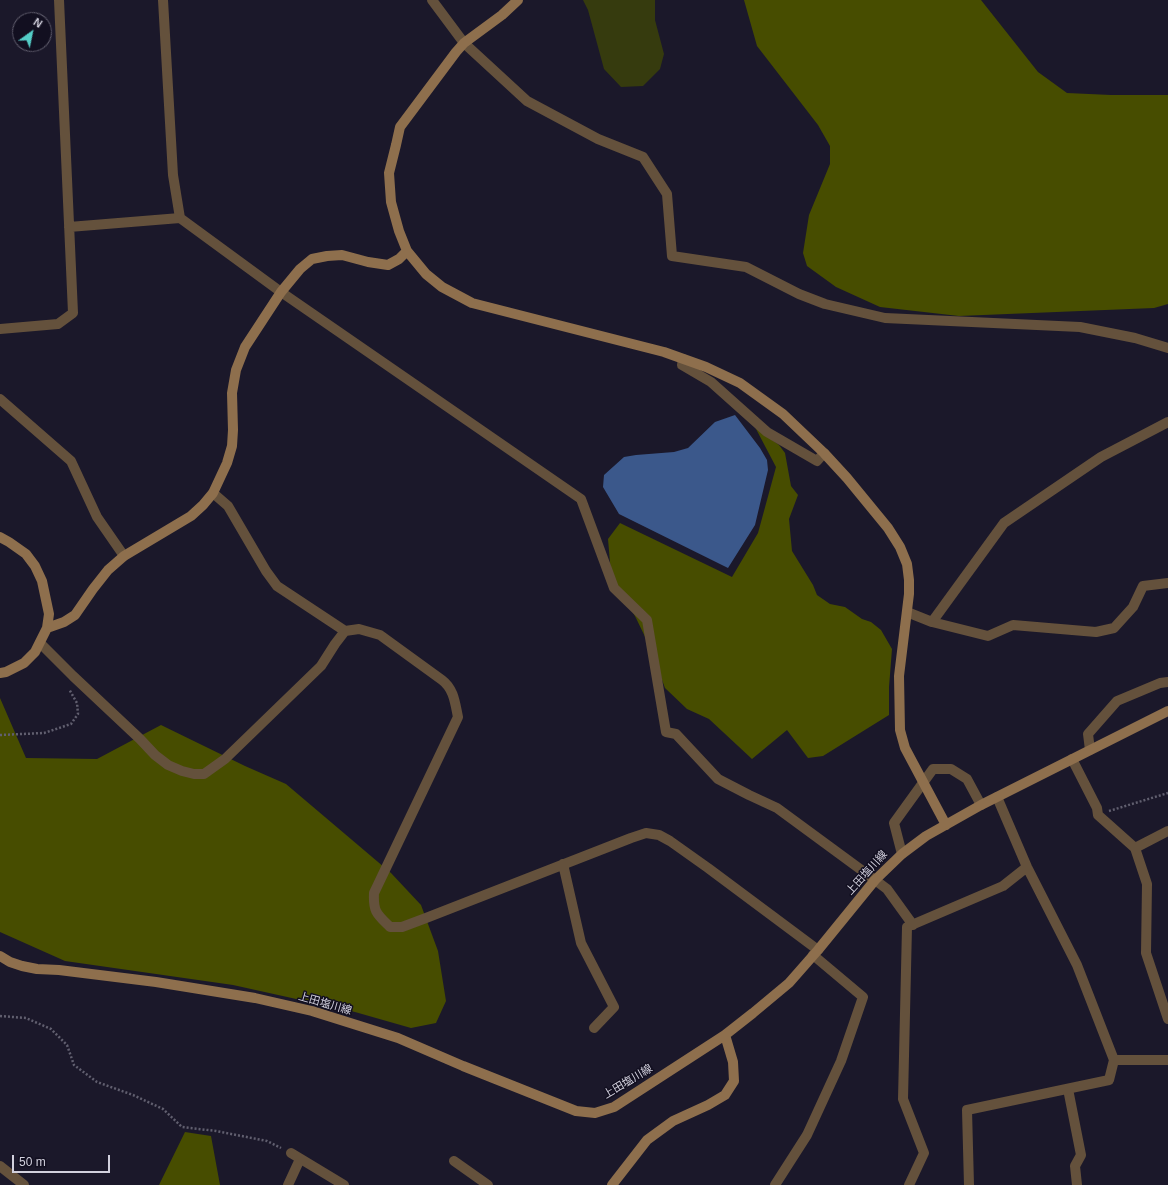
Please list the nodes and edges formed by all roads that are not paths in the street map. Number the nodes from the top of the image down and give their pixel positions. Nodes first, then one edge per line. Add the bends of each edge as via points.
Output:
1 (59, 0) edge
2 (162, 0) edge
3 (432, 0) edge
4 (518, 0) edge
5 (464, 43) junction
6 (180, 218) junction
7 (69, 227) junction
8 (407, 250) junction
9 (281, 292) junction
10 (0, 329) edge
11 (1168, 348) edge
12 (683, 359) junction
13 (0, 399) edge
14 (1168, 422) edge
15 (824, 453) junction
16 (213, 493) junction
17 (0, 537) edge
18 (124, 556) junction
19 (1168, 583) edge
20 (907, 612) junction
21 (932, 622) junction
22 (47, 628) junction
23 (345, 631) junction
24 (40, 643) junction
25 (0, 673) edge
26 (1168, 682) edge
27 (1168, 711) edge
28 (1090, 750) junction
29 (1072, 759) junction
30 (924, 784) junction
31 (997, 797) junction
32 (981, 805) junction
33 (946, 826) junction
34 (1168, 831) edge
35 (1135, 848) junction
36 (902, 854) junction
37 (563, 864) junction
38 (1027, 867) junction
39 (875, 880) junction
40 (913, 925) junction
41 (815, 953) junction
42 (0, 956) edge
43 (1168, 1019) edge
44 (594, 1028) dead end
45 (725, 1035) junction
46 (1114, 1060) junction
47 (1168, 1060) edge
48 (1068, 1089) junction
49 (291, 1153) road end
50 (300, 1159) junction
51 (454, 1161) dead end
52 (0, 1166) edge
53 (24, 1185) edge
54 (288, 1185) edge
55 (344, 1185) edge
56 (488, 1185) edge
57 (612, 1185) edge
58 (775, 1185) edge
59 (909, 1185) edge
60 (969, 1185) edge
61 (1078, 1185) edge

1 - 7 street
2 - 6 street via 174,175
3 - 5 street
4 - 5 street
5 - 8 street via 400,127 389,173 391,202
5 - 11 street via 527,101 598,139 643,157 667,194 672,256 746,267 825,304 885,318 1080,327
6 - 7 street
6 - 9 street
7 - 10 street via 73,313 58,324
8 - 9 street via 399,259 388,265 342,255 312,259
8 - 12 street via 426,274 442,287 472,302
9 - 16 street via 245,347 236,370 232,393 232,446
9 - 39 street via 581,499 614,588 647,620 666,732 676,734 718,779 777,808
12 - 15 street via 740,383 783,414
12 - 15 street via 682,365 711,382 767,432 817,461
13 - 18 street via 71,461 97,517
14 - 21 street via 1101,457 1004,523
15 - 20 street via 888,528 900,547 907,564 909,580
16 - 18 street via 191,516
16 - 23 street via 228,506 277,586
17 - 22 street via 26,554 35,566 42,581 49,614
18 - 22 street via 108,570 75,615
19 - 21 street via 1143,586 1133,607 1114,628 1096,632 1013,625 988,636
20 - 21 street
20 - 30 street via 899,676 900,730 905,748
22 - 24 street
23 - 24 street via 321,666 225,759 204,774 182,771 155,756
23 - 37 street via 359,629 380,635 447,683 453,694 458,717 374,893 373,905 378,915 390,927 402,926
24 - 25 street via 24,663
26 - 28 street via 1117,701 1088,734
27 - 28 street, 上田塩川線
28 - 29 street, 上田塩川線
29 - 31 street, 上田塩川線
29 - 35 street via 1097,808 1098,815
30 - 32 street via 933,770 951,770 967,779
30 - 33 street
30 - 36 street via 894,823
31 - 32 street, 上田塩川線
31 - 38 street
32 - 33 street, 上田塩川線
33 - 36 street, 上田塩川線 via 926,836
34 - 35 street
35 - 43 street via 1147,884 1146,953
36 - 39 street, 上田塩川線
37 - 41 street via 646,833 659,835 708,868
37 - 44 street via 581,943 614,1007
38 - 40 street via 1003,886
38 - 46 street via 1077,965
39 - 40 street via 887,889
39 - 41 street, 上田塩川線
40 - 59 street via 907,927 904,1099 924,1153
41 - 45 street, 上田塩川線 via 789,983
41 - 58 street via 863,996 841,1061 807,1135
42 - 45 street, 上田塩川線 via 10,962 37,969 156,982 255,998 312,1012 398,1038 576,1111 595,1113 614,1107
45 - 57 street via 733,1062 734,1081 725,1095 673,1121 648,1140
46 - 47 street
46 - 48 street via 1109,1080
48 - 60 street via 968,1110
48 - 61 street via 1081,1155 1075,1166
49 - 50 street
50 - 54 street
50 - 55 street
51 - 56 street
52 - 53 street

